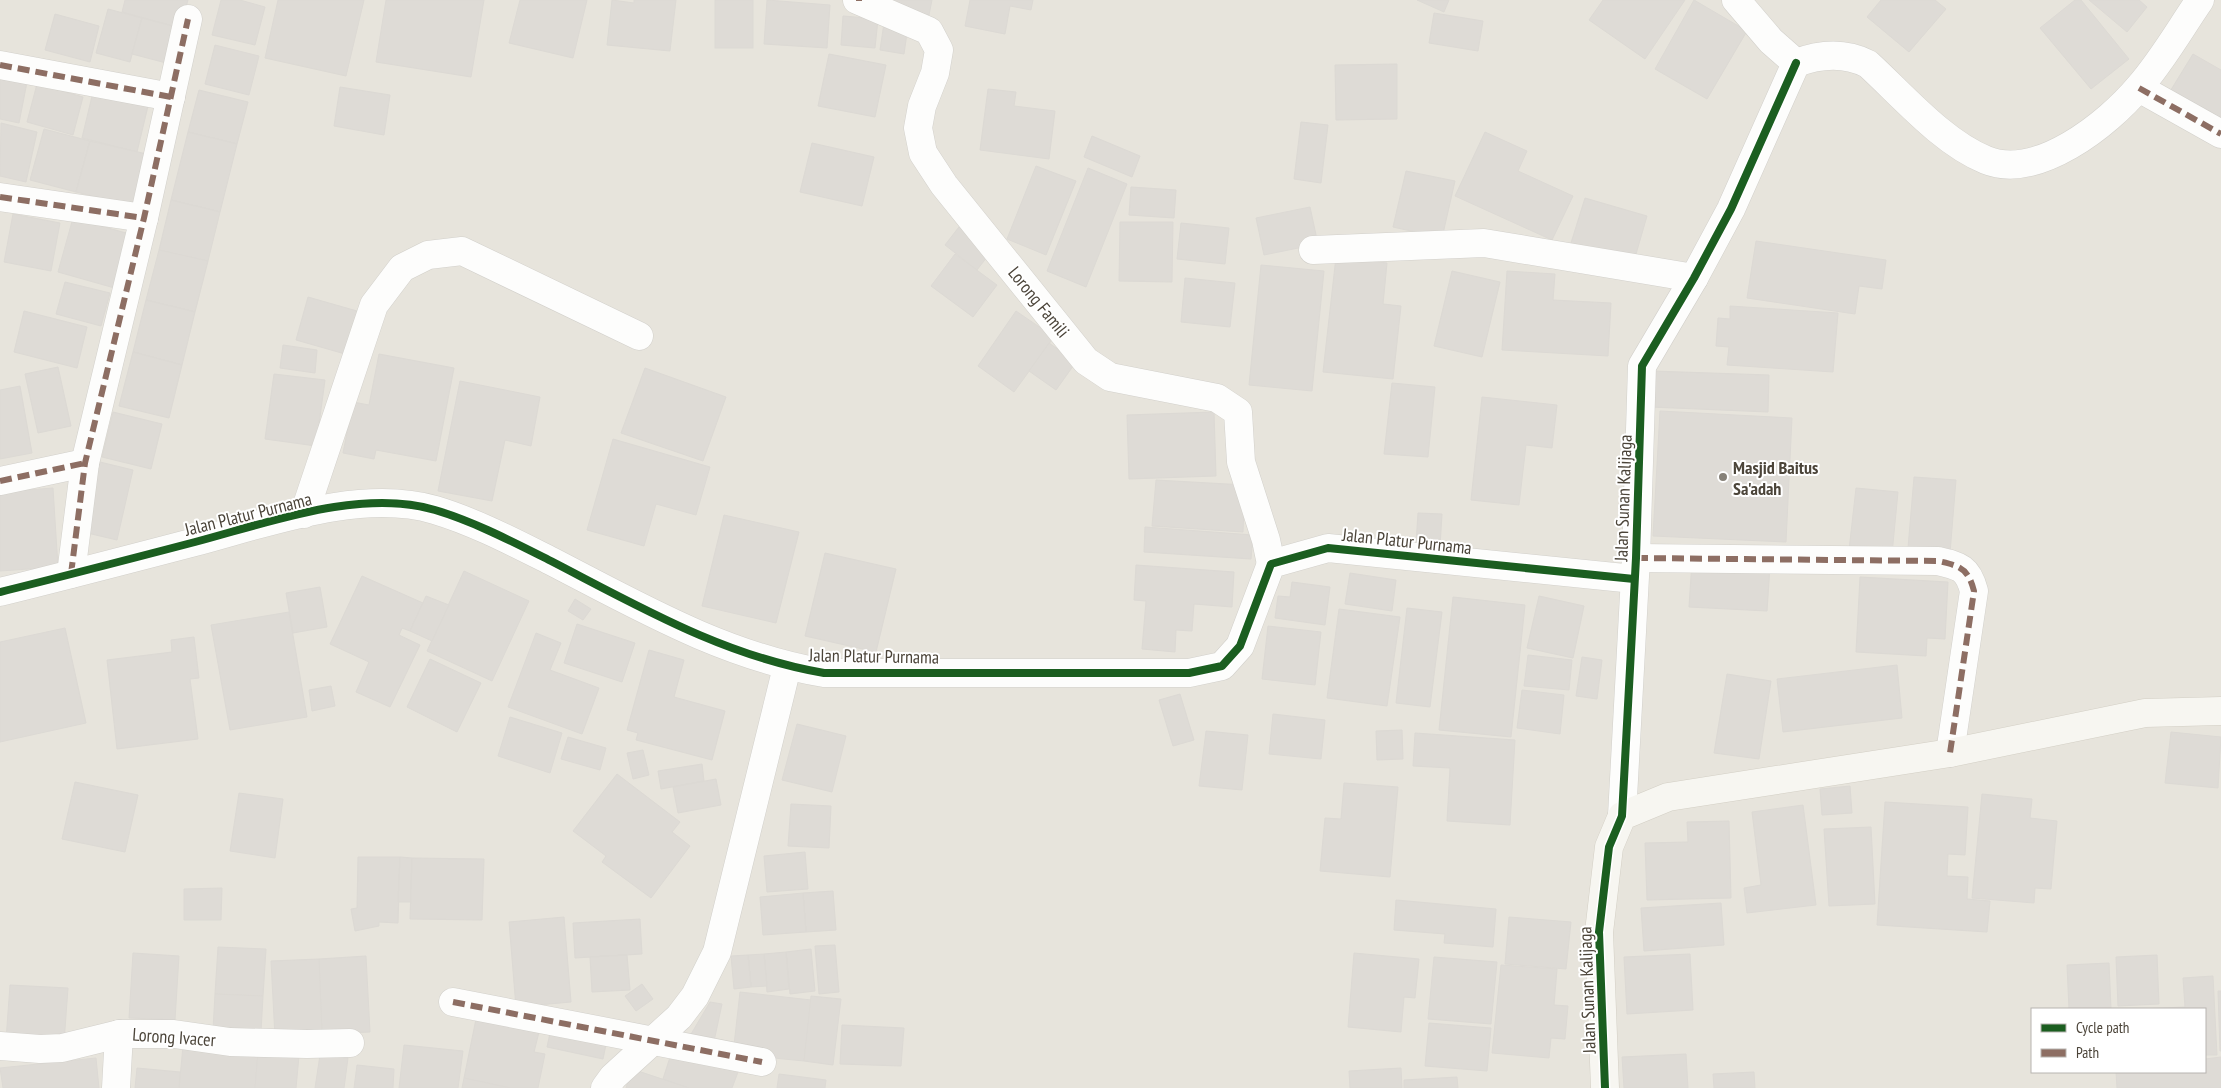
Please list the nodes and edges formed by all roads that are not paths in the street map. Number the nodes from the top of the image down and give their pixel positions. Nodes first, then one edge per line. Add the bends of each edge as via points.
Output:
1 (858, 0) edge
2 (1736, 0) edge
3 (2200, 0) edge
4 (188, 19) dead end
5 (1796, 63) junction
6 (0, 66) edge
7 (2139, 88) junction
8 (170, 96) junction
9 (2221, 134) edge
10 (0, 197) edge
11 (144, 218) junction
12 (1314, 250) dead end
13 (1694, 278) junction
14 (640, 336) dead end
15 (85, 463) junction
16 (0, 481) edge
17 (304, 514) junction
18 (1271, 564) junction
19 (1635, 568) junction
20 (70, 574) junction
21 (0, 592) edge
22 (787, 667) junction
23 (2221, 711) edge
24 (1950, 753) junction
25 (1622, 816) junction
26 (453, 1002) dead end
27 (119, 1034) junction
28 (652, 1040) junction
29 (350, 1043) dead end
30 (0, 1046) edge
31 (762, 1062) dead end
32 (116, 1088) edge
33 (605, 1088) edge
34 (1606, 1088) edge

1 - 18 street, Lorong Famili via 929,30 938,50 935,73 922,106 918,128 923,153 944,185 1086,361 1110,377 1217,398 1238,412 1242,462
2 - 5 street via 1771,41
3 - 7 street
4 - 8 street
5 - 7 street via 1834,55 1854,57 1868,64 1951,140 1986,160 2002,164 2041,159 2070,146
5 - 13 street, Jalan Sunan Kalijaga via 1731,209
6 - 8 street
7 - 9 street
8 - 11 street
10 - 11 street
11 - 15 street
12 - 13 street via 1484,243
13 - 19 street, Jalan Sunan Kalijaga via 1642,366
14 - 17 street via 462,251 428,255 402,268 374,305
15 - 16 street
15 - 20 street
17 - 20 street, Jalan Platur Purnama
17 - 22 street, Jalan Platur Purnama via 364,503 433,509 491,531 698,636
18 - 19 street, Jalan Platur Purnama via 1328,548
18 - 22 street, Jalan Platur Purnama via 1240,646 1222,666 1189,673 824,673
19 - 24 street, Jalan Platur Purnama via 1938,561 1966,571 1974,591
19 - 25 street, Jalan Sunan Kalijaga
20 - 21 street, Jalan Platur Purnama
22 - 28 street via 717,952 695,996 679,1017
23 - 24 street via 2145,713
24 - 25 street via 1668,797
25 - 34 street, Jalan Sunan Kalijaga via 1609,847 1599,932
26 - 28 street
27 - 29 street, Lorong Ivacer via 174,1034 230,1042
27 - 30 street, Lorong Ivacer via 62,1048
27 - 32 street
28 - 31 street
28 - 33 street

